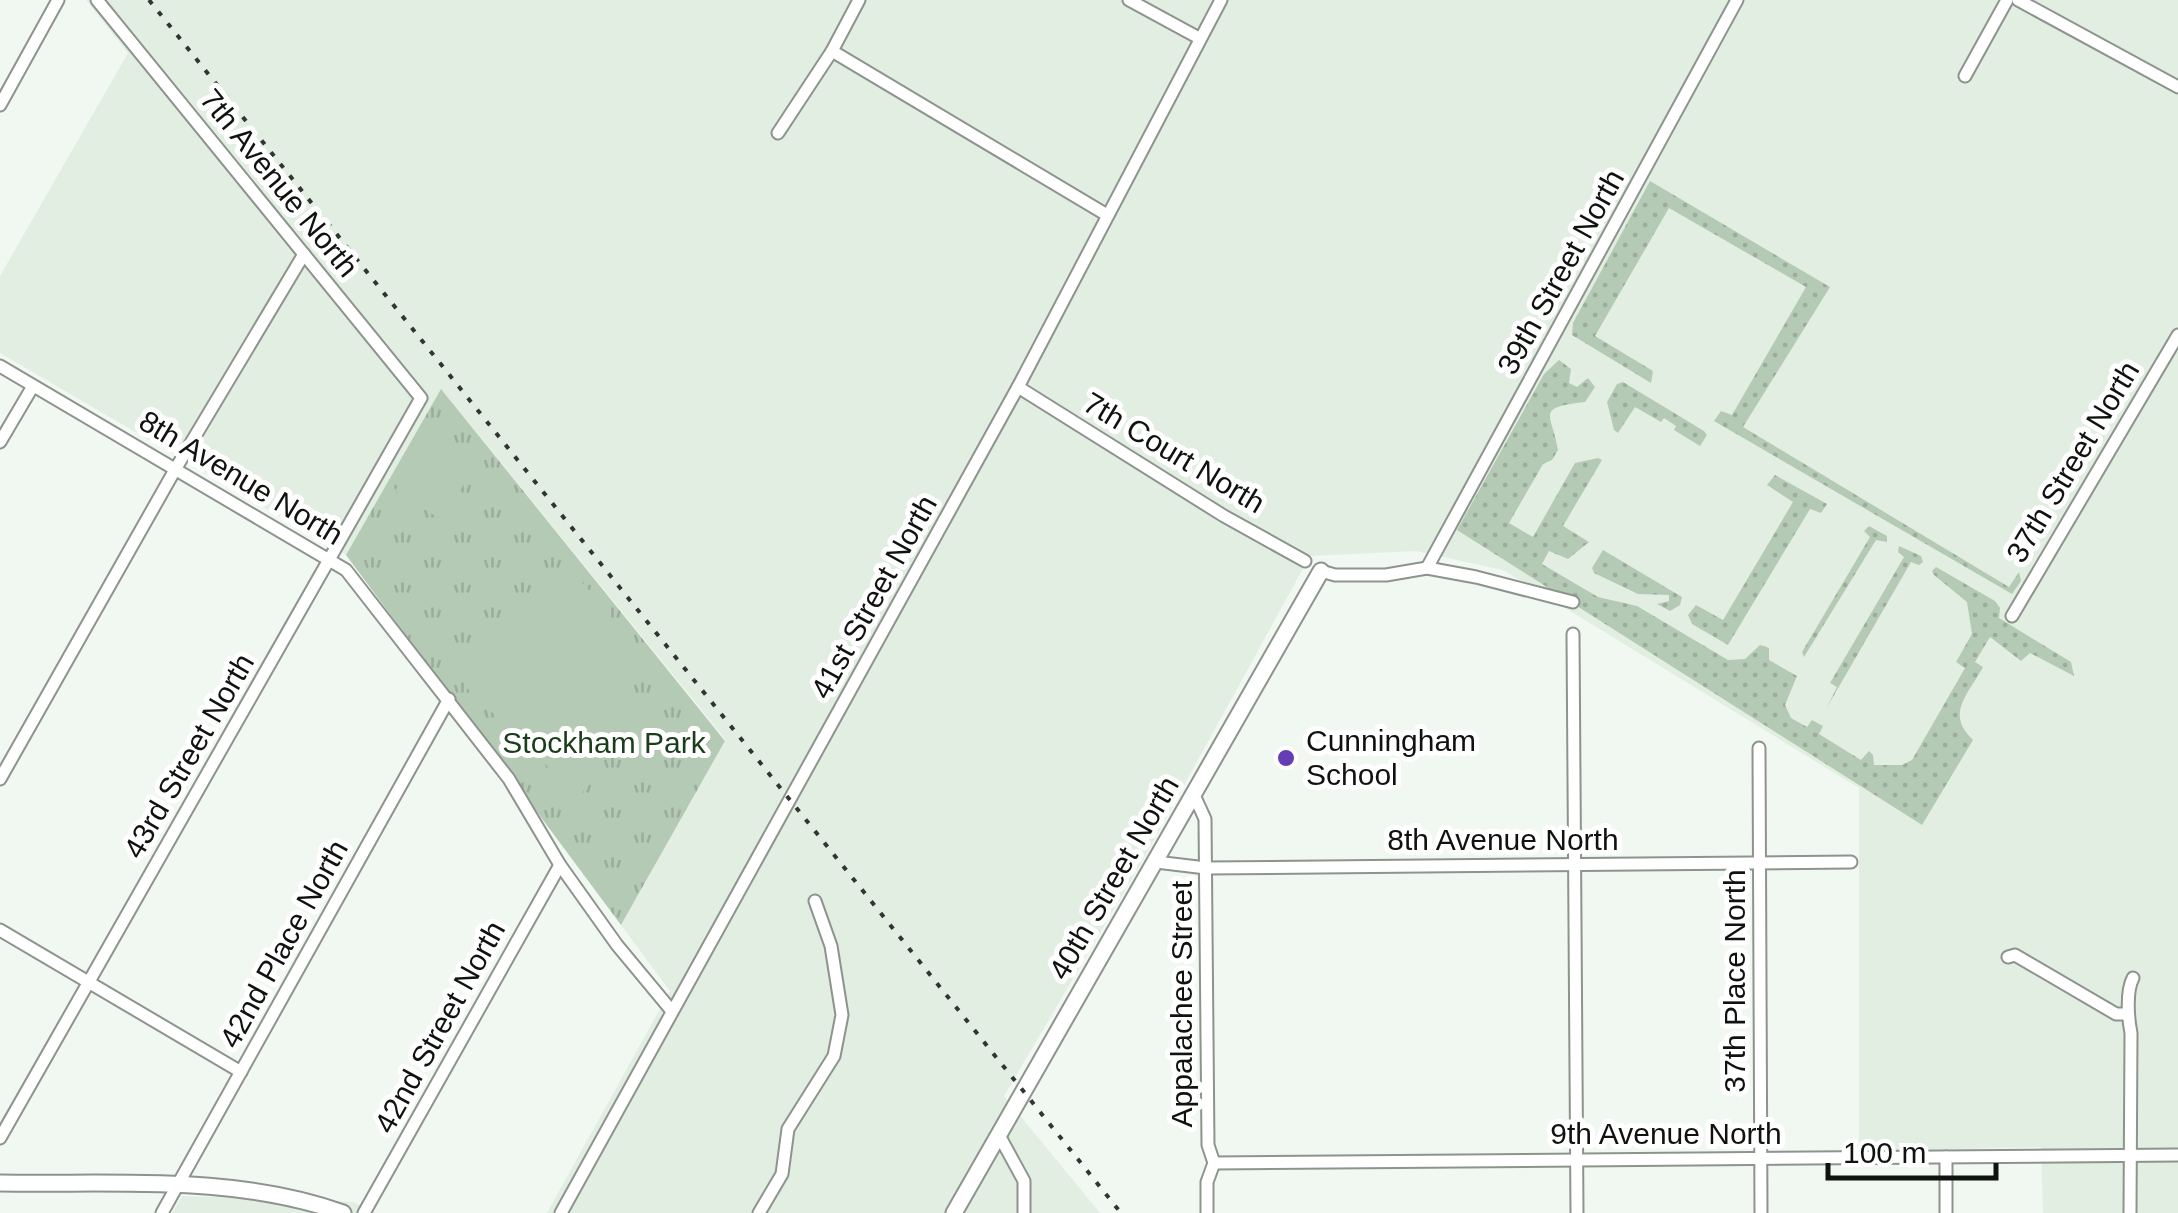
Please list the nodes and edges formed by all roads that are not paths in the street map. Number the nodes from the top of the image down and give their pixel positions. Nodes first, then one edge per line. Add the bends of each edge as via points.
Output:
1 (58, 0) edge
2 (97, 0) edge
3 (859, 0) edge
4 (1129, 0) edge
5 (1221, 0) edge
6 (1737, 0) edge
7 (2007, 0) edge
8 (2018, 0) edge
9 (1200, 38) junction
10 (832, 51) junction
11 (1966, 76) dead end
12 (2178, 86) edge
13 (0, 105) edge
14 (778, 133) dead end
15 (1107, 215) junction
16 (304, 254) junction
17 (2178, 335) edge
18 (0, 366) edge
19 (33, 386) junction
20 (1018, 387) junction
21 (421, 398) joint
22 (0, 442) edge
23 (176, 468) junction
24 (331, 558) junction
25 (1305, 561) dead end
26 (1428, 568) junction
27 (1321, 571) joint
28 (1573, 602) dead end
29 (2012, 616) dead end
30 (1573, 634) dead end
31 (449, 700) junction
32 (1759, 748) dead end
33 (0, 779) edge
34 (1194, 795) junction
35 (1156, 862) junction
36 (1852, 862) dead end
37 (1759, 863) junction
38 (560, 865) junction
39 (1574, 866) junction
40 (1206, 868) junction
41 (815, 901) dead end
42 (0, 930) edge
43 (2008, 958) dead end
44 (2132, 978) dead end
45 (90, 981) junction
46 (671, 1010) junction
47 (2126, 1014) junction
48 (241, 1072) junction
49 (1000, 1137) junction
50 (0, 1138) edge
51 (2178, 1155) edge
52 (2130, 1156) junction
53 (1946, 1157) junction
54 (1761, 1158) junction
55 (1576, 1160) junction
56 (1214, 1163) junction
57 (0, 1183) edge
58 (177, 1186) junction
59 (162, 1213) edge
60 (342, 1213) edge
61 (364, 1213) edge
62 (562, 1213) edge
63 (759, 1213) edge
64 (954, 1213) edge
65 (1024, 1213) edge
66 (1206, 1213) edge
67 (1577, 1213) edge
68 (1762, 1213) edge
69 (1946, 1213) edge
70 (2130, 1213) edge

1 - 13 street
2 - 16 street, 7th Avenue North
3 - 10 street
4 - 9 street
5 - 9 street, 41st Street North
6 - 26 street, 39th Street North
7 - 11 street
8 - 12 street
9 - 15 street, 41st Street North
10 - 14 street
10 - 15 street
15 - 20 street, 41st Street North
16 - 21 street, 7th Avenue North
16 - 23 street
17 - 29 street, 37th Street North
18 - 19 street, 8th Avenue North
19 - 22 street
19 - 23 street, 8th Avenue North
20 - 25 street, 7th Court North
20 - 46 street, 41st Street North
21 - 24 street, 43rd Street North
23 - 24 street, 8th Avenue North
23 - 33 street
24 - 31 street, 8th Avenue North
24 - 45 street, 43rd Street North
26 - 27 street via 1386,576
26 - 28 street
27 - 34 street, 40th Street North
30 - 39 street
31 - 38 street, 8th Avenue North via 510,779
31 - 48 street, 42nd Place North
32 - 37 street, 37th Place North
34 - 35 street, 40th Street North
34 - 40 street, Appalachee Street via 1205,819
35 - 40 street, 8th Avenue North
35 - 49 street, 40th Street North
36 - 37 street, 8th Avenue North
37 - 39 street, 8th Avenue North
37 - 54 street, 37th Place North
38 - 46 street, 8th Avenue North
38 - 61 street, 42nd Street North
39 - 40 street, 8th Avenue North
39 - 55 street
40 - 56 street, Appalachee Street via 1208,1145
41 - 63 street via 832,946 842,1015 834,1056 788,1129 782,1174
42 - 45 street
43 - 47 street
44 - 47 street
45 - 48 street
45 - 50 street, 43rd Street North
46 - 62 street, 41st Street North
47 - 52 street
48 - 58 street, 42nd Place North
49 - 64 street, 40th Street North
49 - 65 street via 1024,1181
51 - 52 street, 9th Avenue North
52 - 53 street, 9th Avenue North
52 - 70 street
53 - 54 street, 9th Avenue North
53 - 69 street
54 - 55 street, 9th Avenue North
54 - 68 street, 37th Place North
55 - 56 street, 9th Avenue North
55 - 67 street
56 - 66 street, Appalachee Street
57 - 58 street
58 - 59 street, 42nd Place North
58 - 60 street via 277,1194

